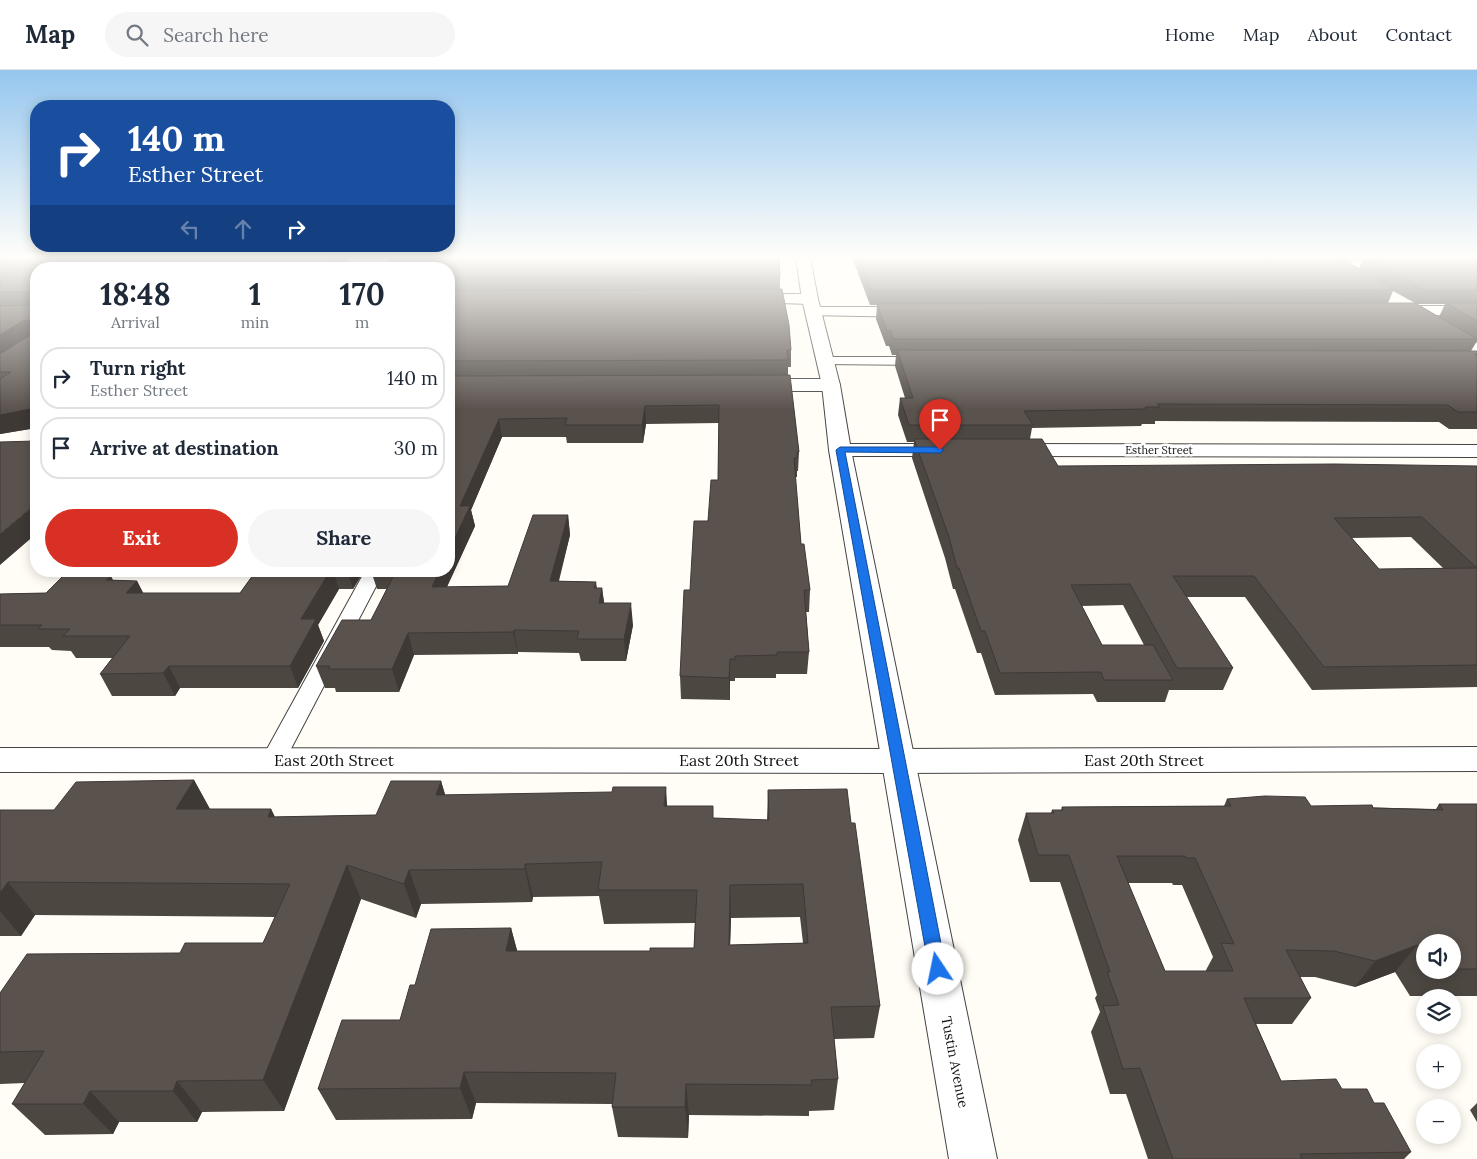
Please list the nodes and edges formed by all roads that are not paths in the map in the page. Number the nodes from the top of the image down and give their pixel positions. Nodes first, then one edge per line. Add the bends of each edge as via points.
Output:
1 (813, 308) edge
2 (857, 308) edge
3 (1407, 308) edge
4 (1372, 311) edge
5 (1412, 311) junction
6 (1477, 311) edge
7 (924, 312) edge
8 (1474, 357) edge
9 (934, 361) edge
10 (829, 373) junction
11 (733, 385) edge
12 (840, 450) junction
13 (1477, 451) edge
14 (372, 577) edge
15 (1477, 758) edge
16 (0, 760) edge
17 (273, 760) junction
18 (898, 760) junction
19 (973, 1159) edge

1 - 10 street, Tustin Avenue
2 - 7 street
3 - 5 street
4 - 5 street
5 - 6 street
5 - 8 street
9 - 10 lane
10 - 11 street
10 - 12 street, Tustin Avenue
12 - 13 street, Esther Street
12 - 18 street, Tustin Avenue
14 - 17 lane
15 - 18 street, East 20th Street
16 - 17 street, East 20th Street
17 - 18 street, East 20th Street
18 - 19 street, Tustin Avenue

